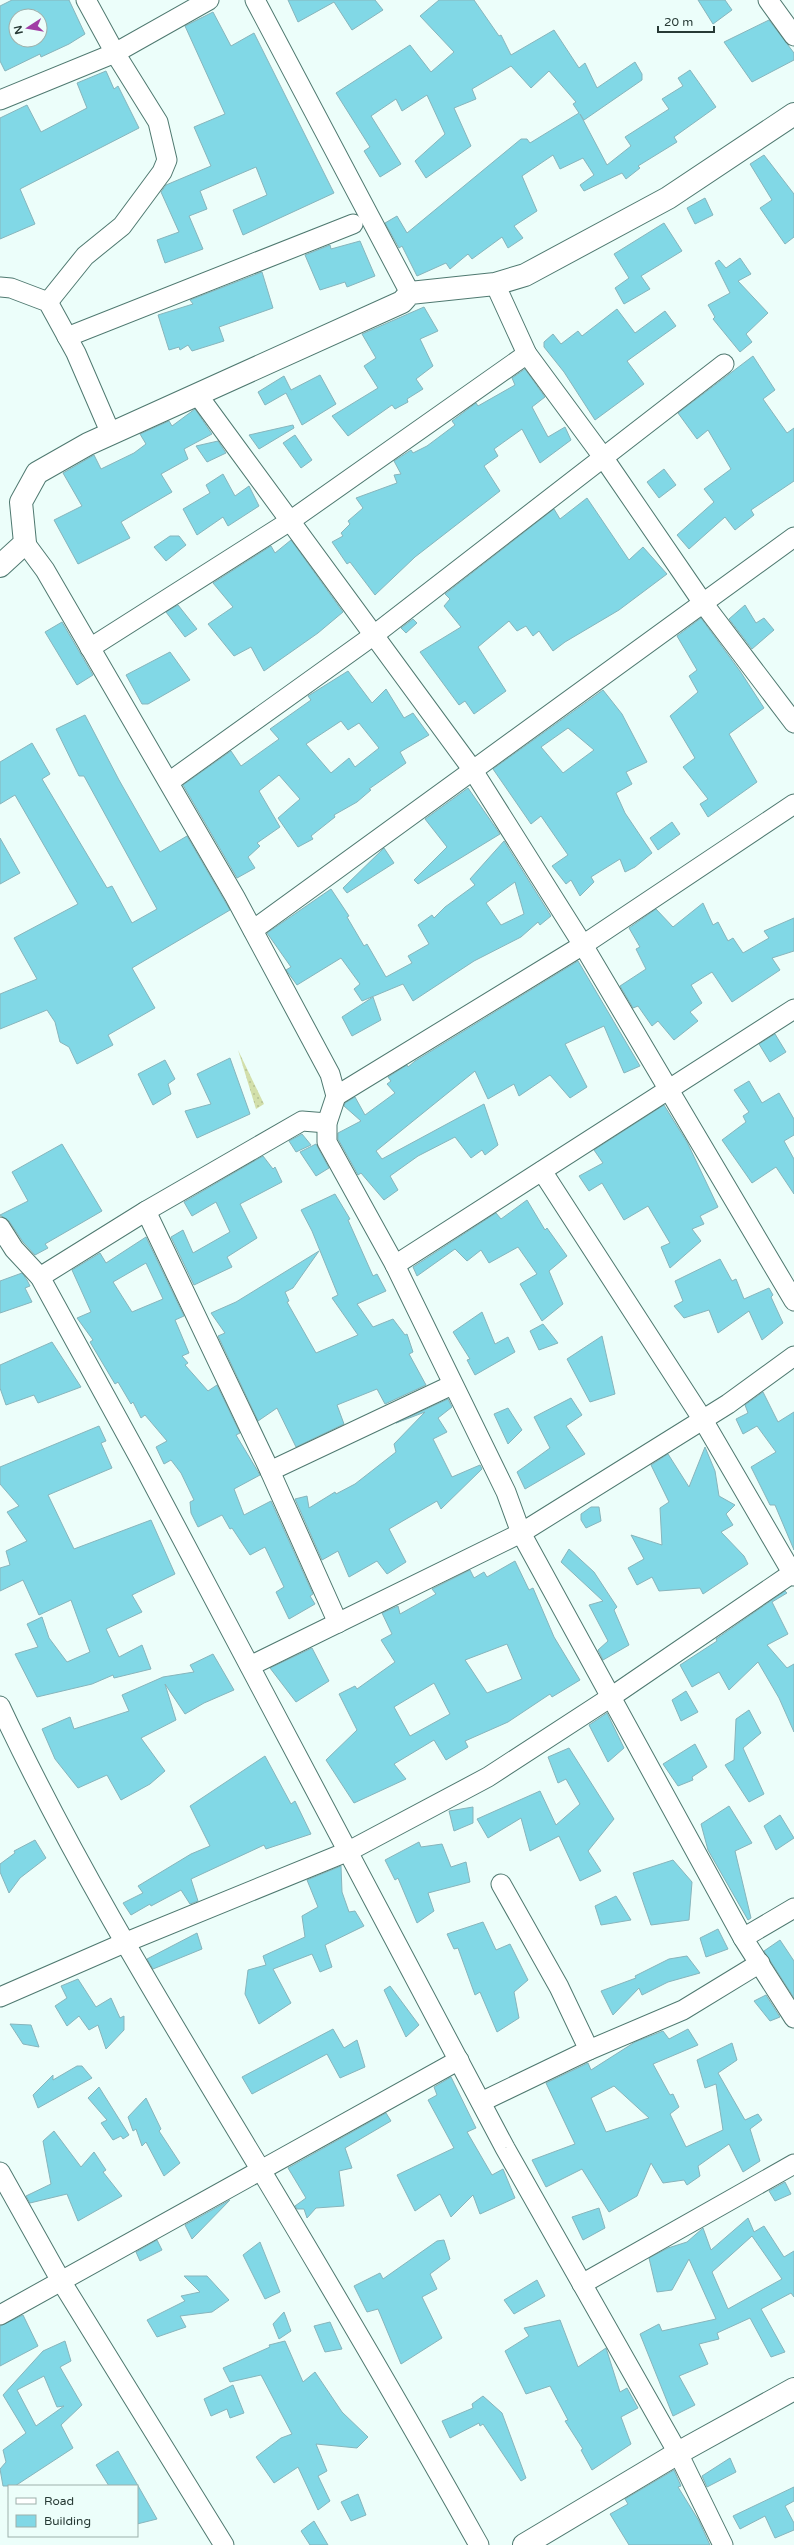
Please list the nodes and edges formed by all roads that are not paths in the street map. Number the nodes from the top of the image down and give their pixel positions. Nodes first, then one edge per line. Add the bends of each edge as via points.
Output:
1 (86, 0) edge
2 (209, 0) edge
3 (255, 0) edge
4 (768, 0) edge
5 (794, 36) edge
6 (116, 54) junction
7 (0, 100) edge
8 (794, 114) edge
9 (353, 224) dead end
10 (495, 284) junction
11 (0, 288) edge
12 (410, 293) junction
13 (48, 302) junction
14 (67, 337) junction
15 (527, 354) junction
16 (724, 364) dead end
17 (197, 394) junction
18 (111, 434) junction
19 (603, 457) junction
20 (290, 521) junction
21 (794, 536) edge
22 (25, 543) junction
23 (0, 566) edge
24 (703, 603) junction
25 (374, 636) junction
26 (90, 648) junction
27 (794, 723) edge
28 (472, 769) junction
29 (169, 782) junction
30 (794, 804) edge
31 (253, 930) junction
32 (583, 945) junction
33 (794, 1009) edge
34 (668, 1091) junction
35 (336, 1096) junction
36 (327, 1123) junction
37 (542, 1171) junction
38 (146, 1211) junction
39 (0, 1227) edge
40 (7, 1253) edge
41 (395, 1265) junction
42 (40, 1277) junction
43 (794, 1301) edge
44 (794, 1356) edge
45 (452, 1385) junction
46 (703, 1420) junction
47 (270, 1471) junction
48 (521, 1533) junction
49 (794, 1574) edge
50 (338, 1623) junction
51 (250, 1666) junction
52 (611, 1697) junction
53 (0, 1706) edge
54 (349, 1851) junction
55 (501, 1884) dead end
56 (794, 1908) edge
57 (743, 1938) junction
58 (124, 1943) junction
59 (760, 1964) junction
60 (0, 1997) edge
61 (794, 2018) edge
62 (589, 2050) junction
63 (459, 2060) junction
64 (481, 2102) junction
65 (794, 2164) edge
66 (262, 2171) junction
67 (0, 2172) edge
68 (62, 2281) junction
69 (582, 2284) junction
70 (0, 2315) edge
71 (794, 2389) edge
72 (678, 2453) junction
73 (224, 2545) edge
74 (479, 2545) edge
75 (524, 2545) edge
76 (723, 2545) edge

1 - 6 street
2 - 6 street
3 - 12 street
4 - 5 street
6 - 7 street
6 - 13 street via 158,122 167,160 162,172 122,226 85,256
8 - 10 street via 668,198 525,275
9 - 14 street
10 - 12 street
10 - 15 street
11 - 13 street via 11,288
12 - 17 street via 402,302
13 - 14 street
14 - 18 street
15 - 19 street
15 - 20 street
16 - 19 street
17 - 18 street
17 - 20 street
18 - 22 street via 37,473 21,502
19 - 24 street
19 - 25 street
20 - 25 street
20 - 26 street
21 - 24 street
22 - 23 street
22 - 26 street via 45,570
24 - 27 street
24 - 28 street
25 - 28 street
25 - 29 street
26 - 29 street
28 - 31 street
28 - 32 street
29 - 31 street
30 - 32 street
31 - 35 street via 330,1074
32 - 34 street
32 - 35 street
33 - 34 street
34 - 37 street
34 - 43 street
35 - 36 street
36 - 38 street via 302,1121
36 - 41 street via 327,1142
37 - 41 street
37 - 46 street
38 - 42 street
38 - 47 street
39 - 40 street
40 - 42 street
41 - 45 street
42 - 51 street
44 - 46 street
45 - 47 street
45 - 48 street via 506,1492
46 - 48 street
46 - 49 street
47 - 50 street
48 - 50 street
48 - 52 street
49 - 52 street
50 - 51 street
51 - 54 street
52 - 54 street via 488,1777
52 - 57 street
53 - 58 street via 63,1833
54 - 58 street
54 - 63 street
55 - 62 street via 559,1987
56 - 57 street
57 - 59 street
58 - 60 street
58 - 66 street
59 - 61 street
59 - 62 street via 683,2010
62 - 64 street
63 - 64 street
63 - 66 street
64 - 69 street
65 - 69 street
66 - 68 street
66 - 74 street via 373,2357
67 - 68 street
68 - 70 street
68 - 73 street
69 - 72 street
71 - 72 street
72 - 75 street
72 - 76 street

